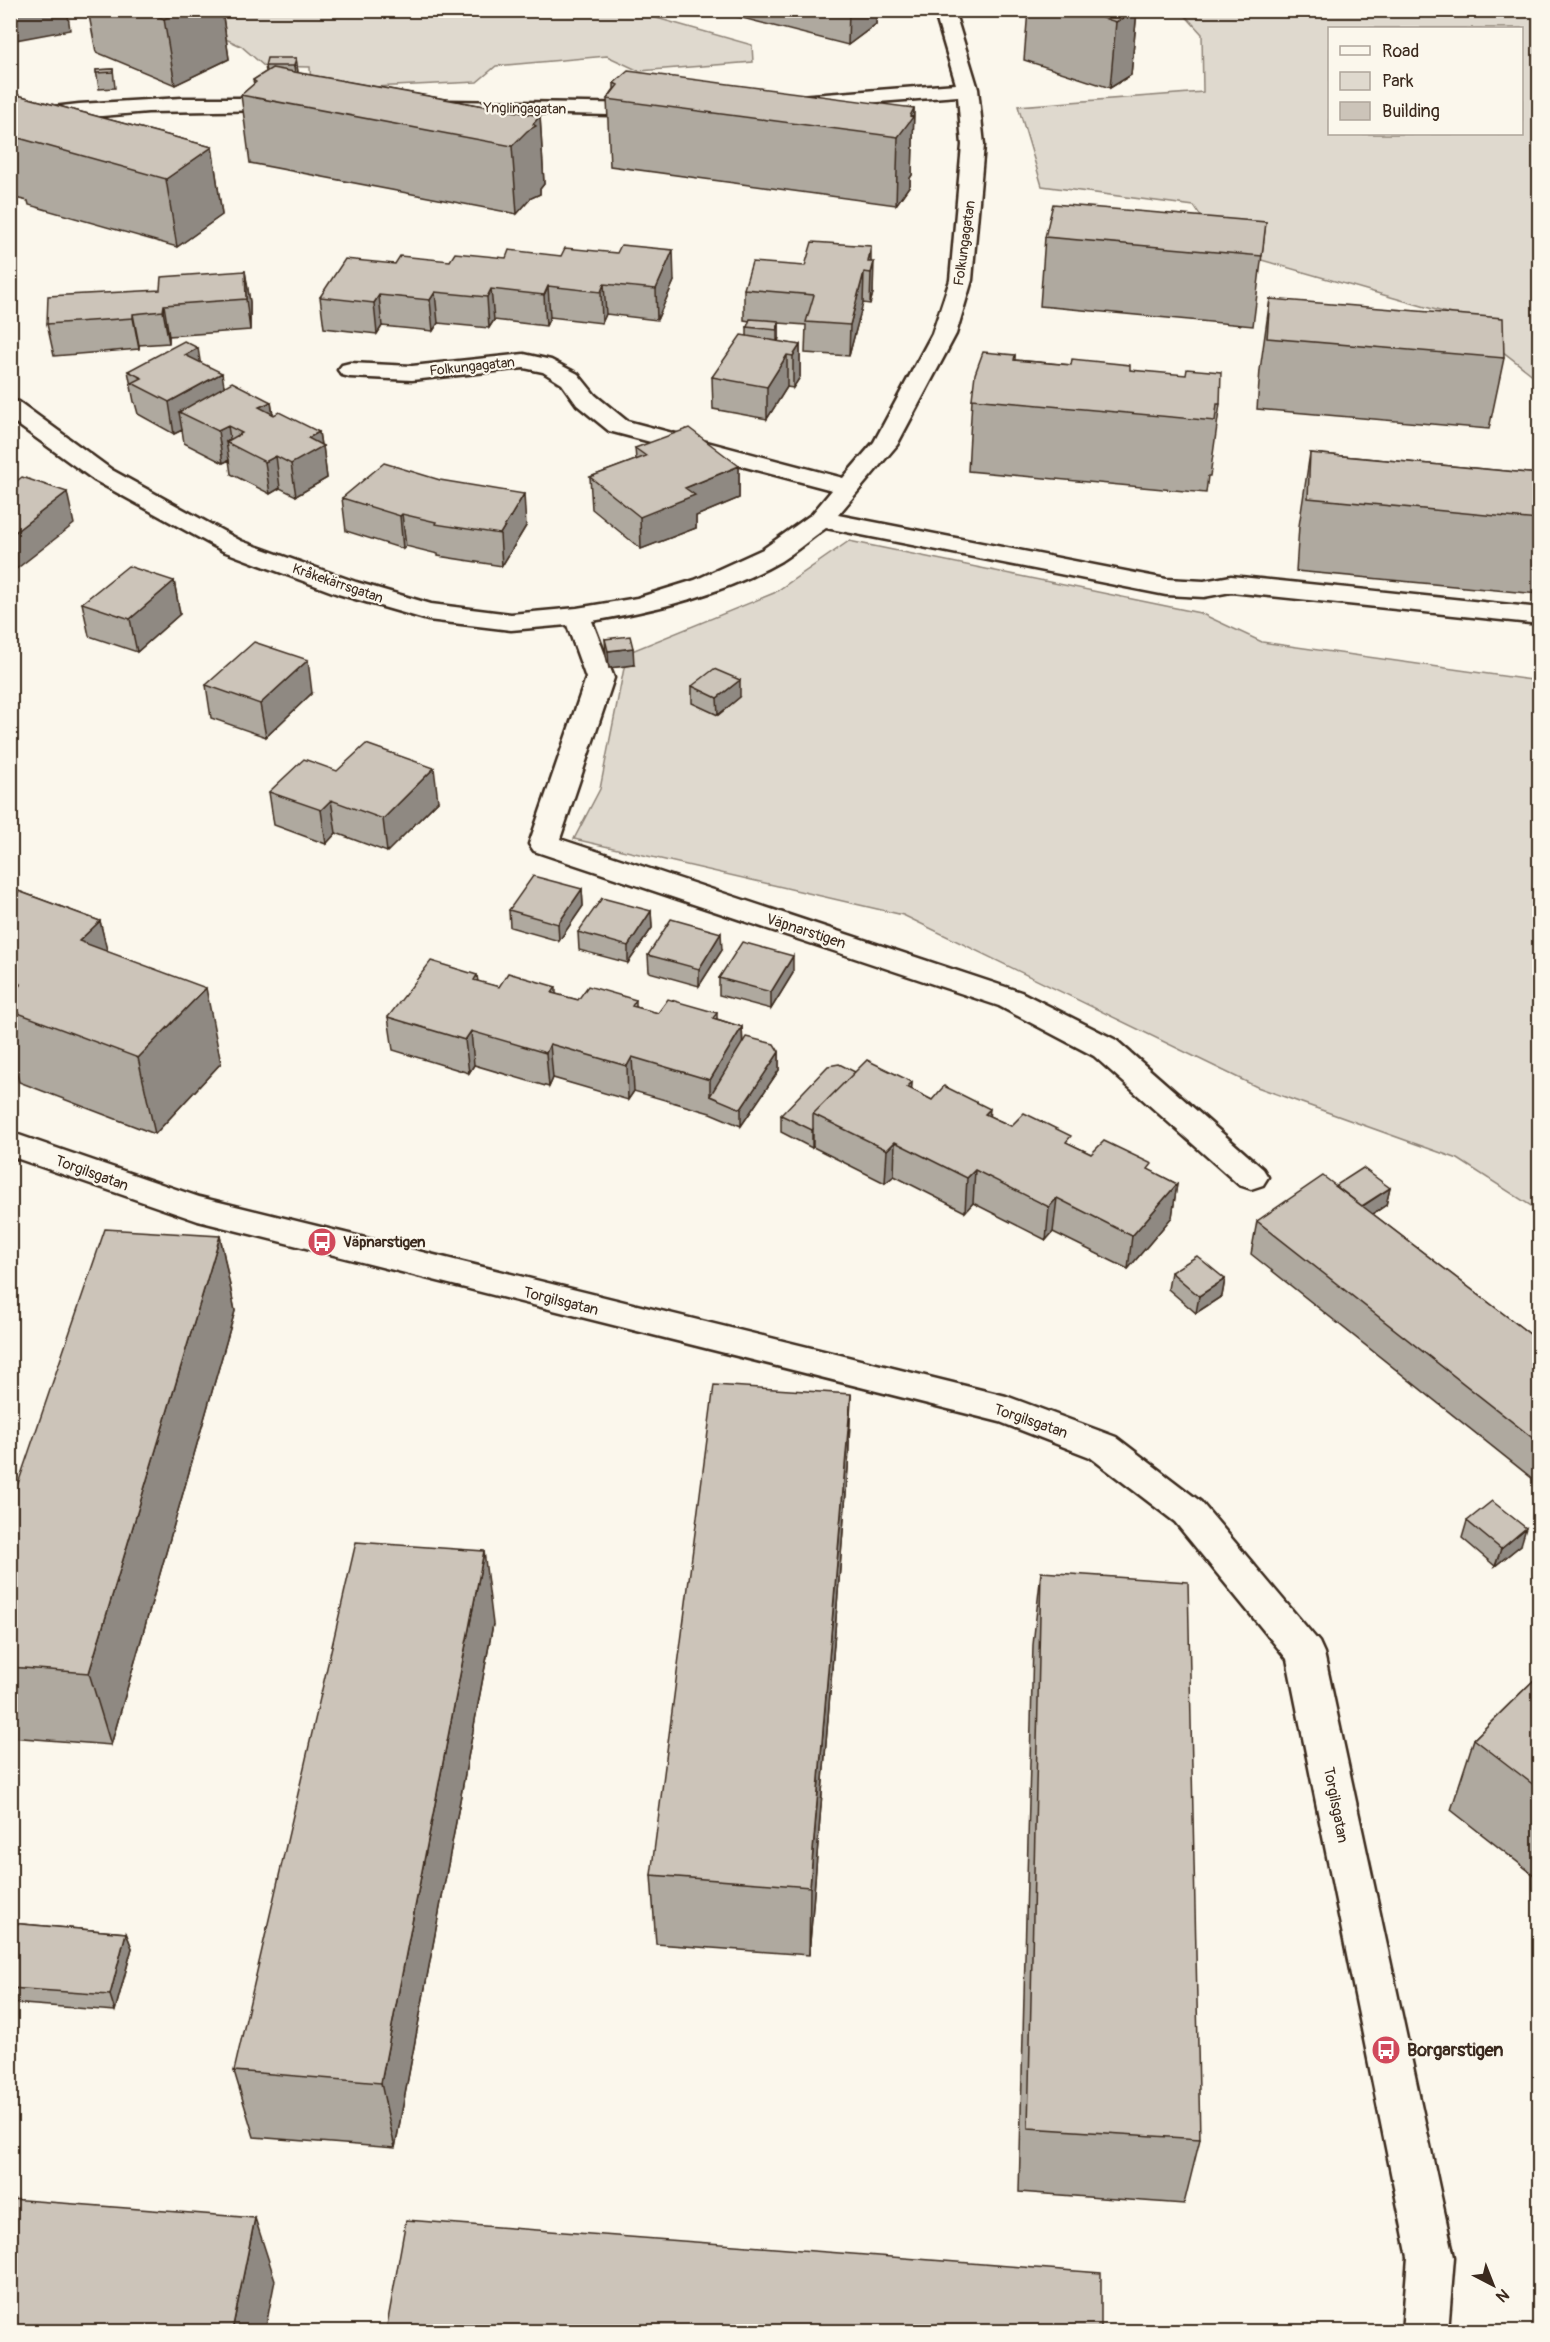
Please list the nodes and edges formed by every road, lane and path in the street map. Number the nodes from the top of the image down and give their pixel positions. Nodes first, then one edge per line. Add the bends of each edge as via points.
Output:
1 (944, 10) edge
2 (968, 89) junction
3 (300, 104) edge
4 (781, 104) edge
5 (430, 106) edge
6 (676, 111) edge
7 (10, 118) edge
8 (350, 370) dead end
9 (10, 407) edge
10 (850, 487) junction
11 (821, 519) junction
12 (704, 586) joint
13 (577, 616) junction
14 (1539, 616) edge
15 (10, 1143) edge
16 (1251, 1177) dead end
17 (1425, 2331) edge

1 - 2 street, Folkungagatan
2 - 4 street
2 - 10 street, Folkungagatan via 973,145 961,280 944,334 885,445
3 - 7 street via 207,102 59,111
5 - 6 street, Ynglingagatan
8 - 10 street, Folkungagatan via 412,373 524,361 551,367 570,379 586,400 618,426
9 - 13 street, Kråkekärrsgatan via 103,475 232,546 347,588 428,612 511,622
10 - 11 street, Folkungagatan
11 - 12 street, Folkungagatan via 772,555
11 - 14 street via 1166,587 1231,584
12 - 13 street, Kråkekärrsgatan via 641,605
13 - 16 street, Väpnarstigen via 600,678 544,843 1010,999 1105,1048
15 - 17 street, Torgilsgatan via 198,1209 1006,1410 1103,1447 1188,1512 1305,1653 1431,2257

